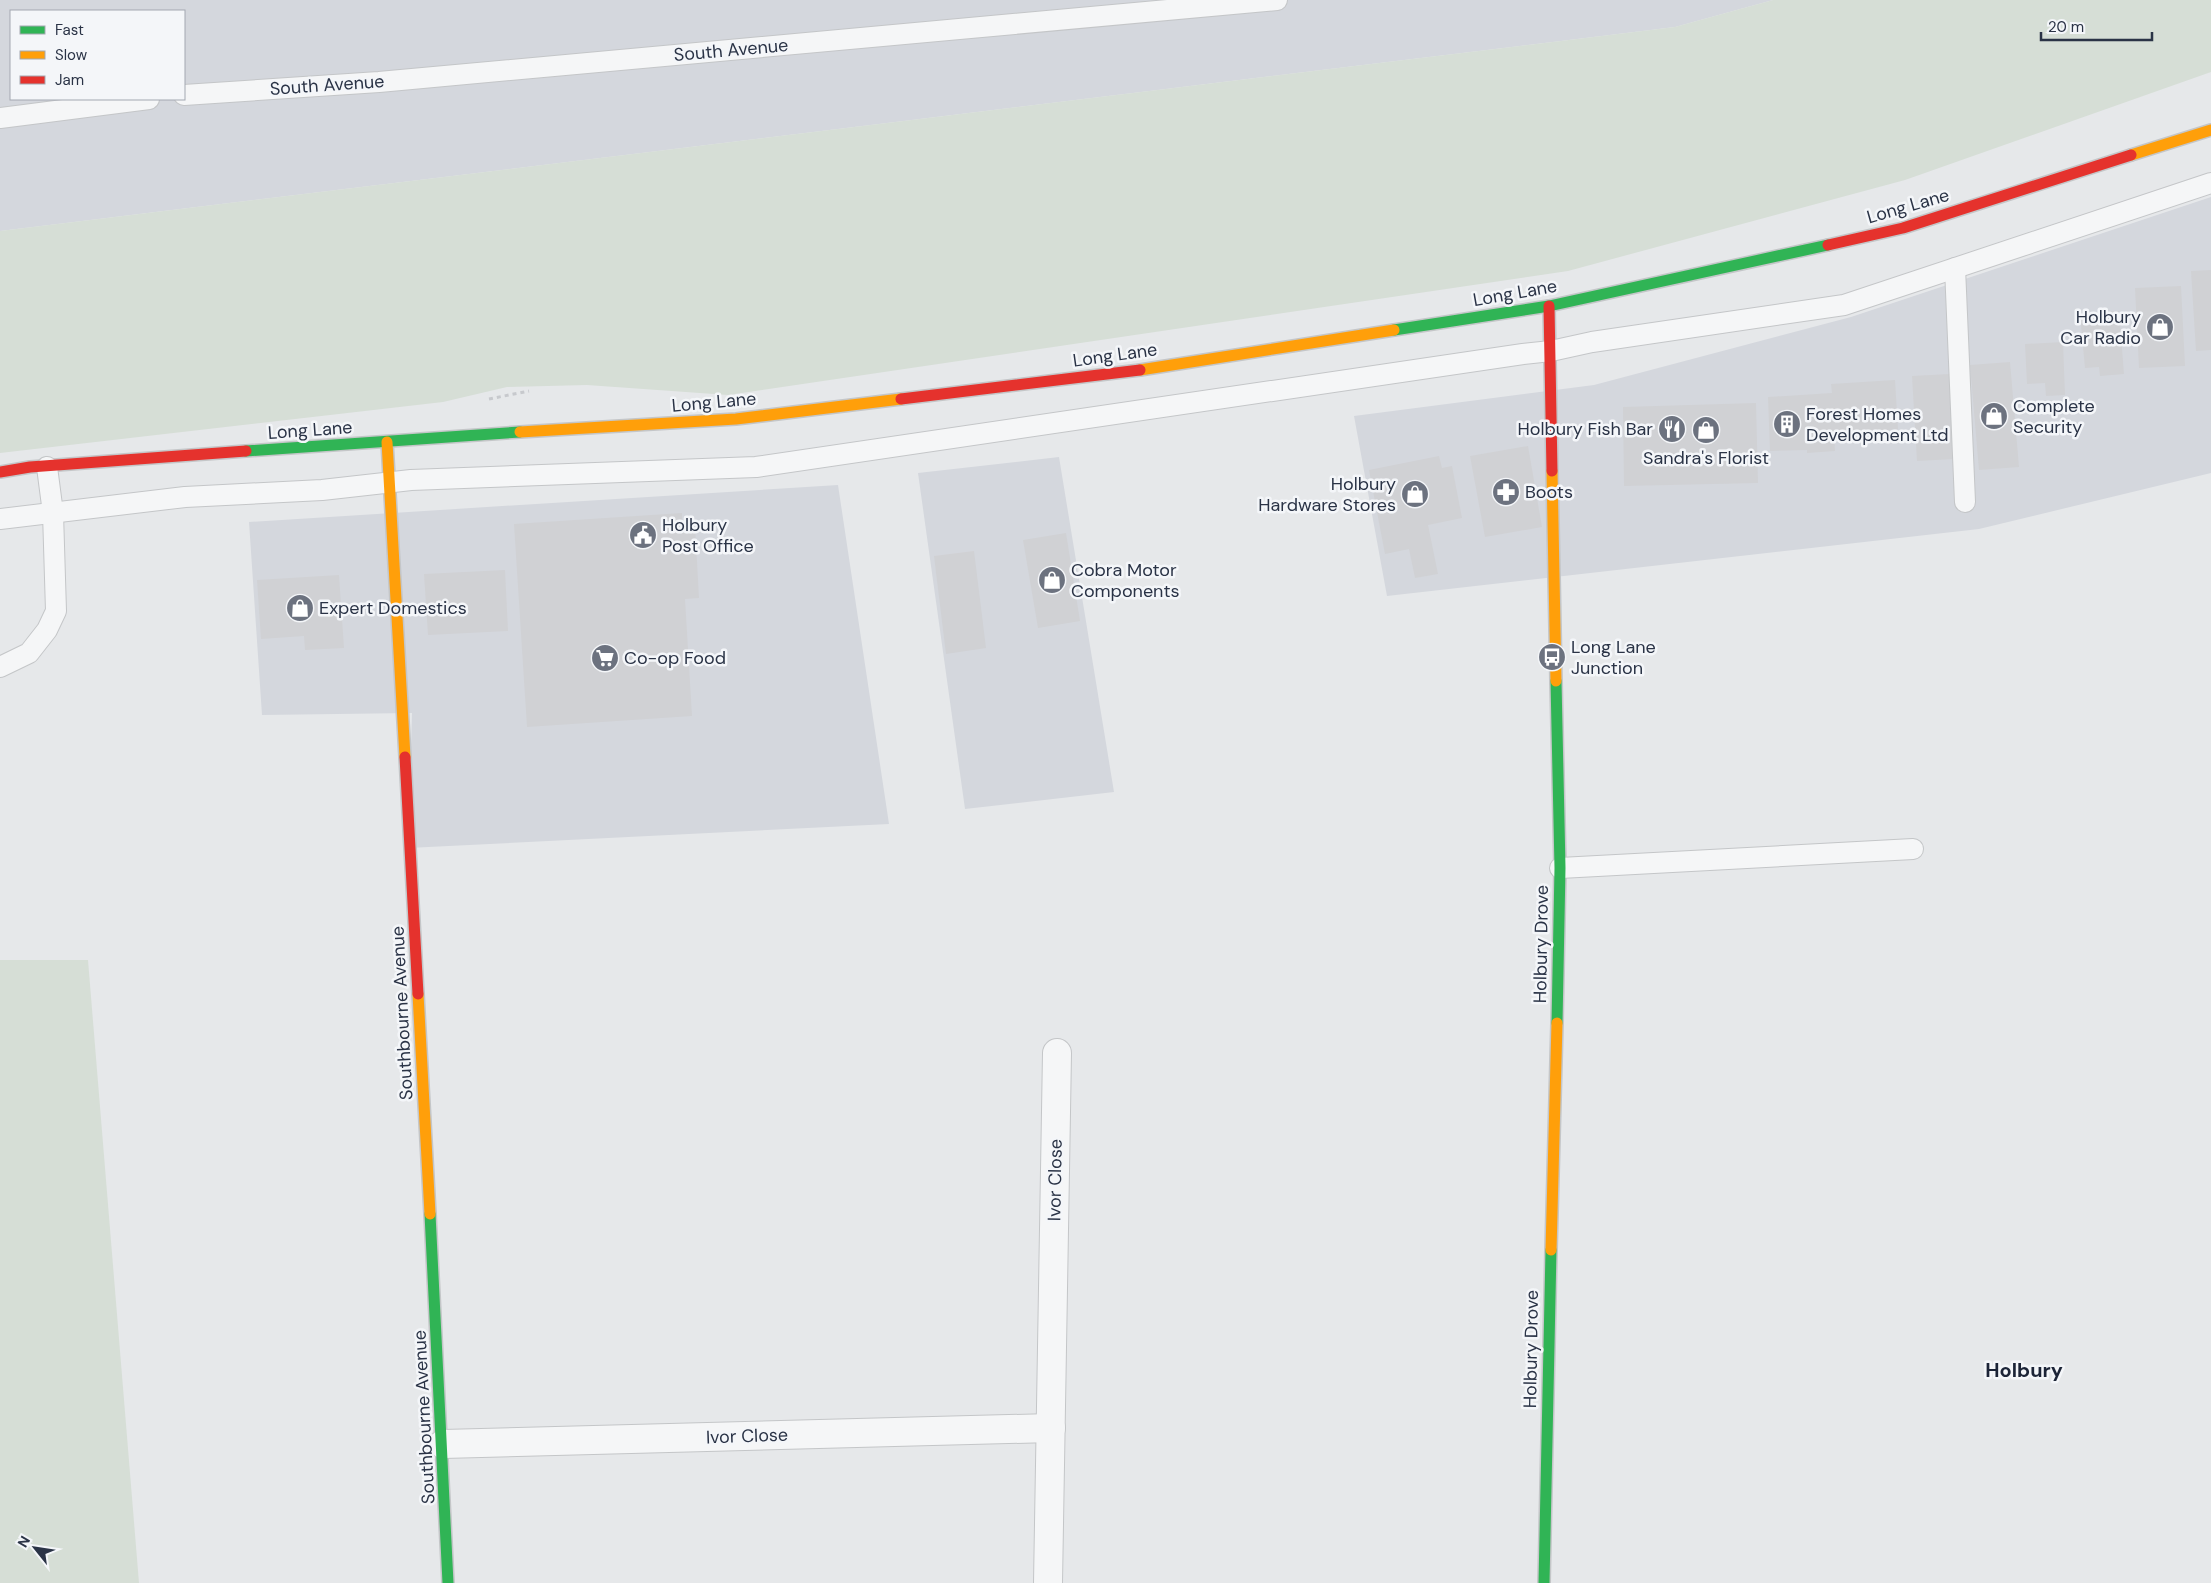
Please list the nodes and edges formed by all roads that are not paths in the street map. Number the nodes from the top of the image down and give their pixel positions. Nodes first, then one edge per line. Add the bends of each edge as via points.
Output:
1 (1277, 0) edge
2 (1199, 4) edge
3 (185, 95) edge
4 (141, 100) edge
5 (0, 118) edge
6 (2211, 130) edge
7 (2211, 183) edge
8 (1955, 268) junction
9 (1549, 306) junction
10 (1551, 351) junction
11 (387, 442) junction
12 (47, 467) junction
13 (0, 472) edge
14 (390, 483) junction
15 (1965, 502) dead end
16 (53, 513) junction
17 (0, 519) edge
18 (0, 667) edge
19 (1913, 849) dead end
20 (1560, 868) junction
21 (1057, 1053) dead end
22 (1051, 1428) junction
23 (443, 1444) junction
24 (448, 1583) edge
25 (1048, 1583) edge
26 (1544, 1583) edge

1 - 2 lane, South Avenue
2 - 3 lane, South Avenue via 380,82
4 - 5 lane
6 - 9 street, Long Lane via 1902,228
7 - 8 lane
8 - 10 lane via 1844,305 1592,342
8 - 15 lane
9 - 10 street, Holbury Drove
9 - 11 street, Long Lane via 1121,373 746,418
10 - 14 lane via 756,467
10 - 20 street, Holbury Drove
11 - 12 street, Long Lane
11 - 14 street, Southbourne Avenue
12 - 13 street, Long Lane
12 - 16 lane
14 - 16 lane via 185,497
14 - 23 street, Southbourne Avenue
16 - 17 lane
16 - 18 lane via 56,611 47,630 29,653
19 - 20 lane
20 - 26 street, Holbury Drove
21 - 22 street, Ivor Close
22 - 23 street, Ivor Close
22 - 25 street, Ivor Close
23 - 24 street, Southbourne Avenue

